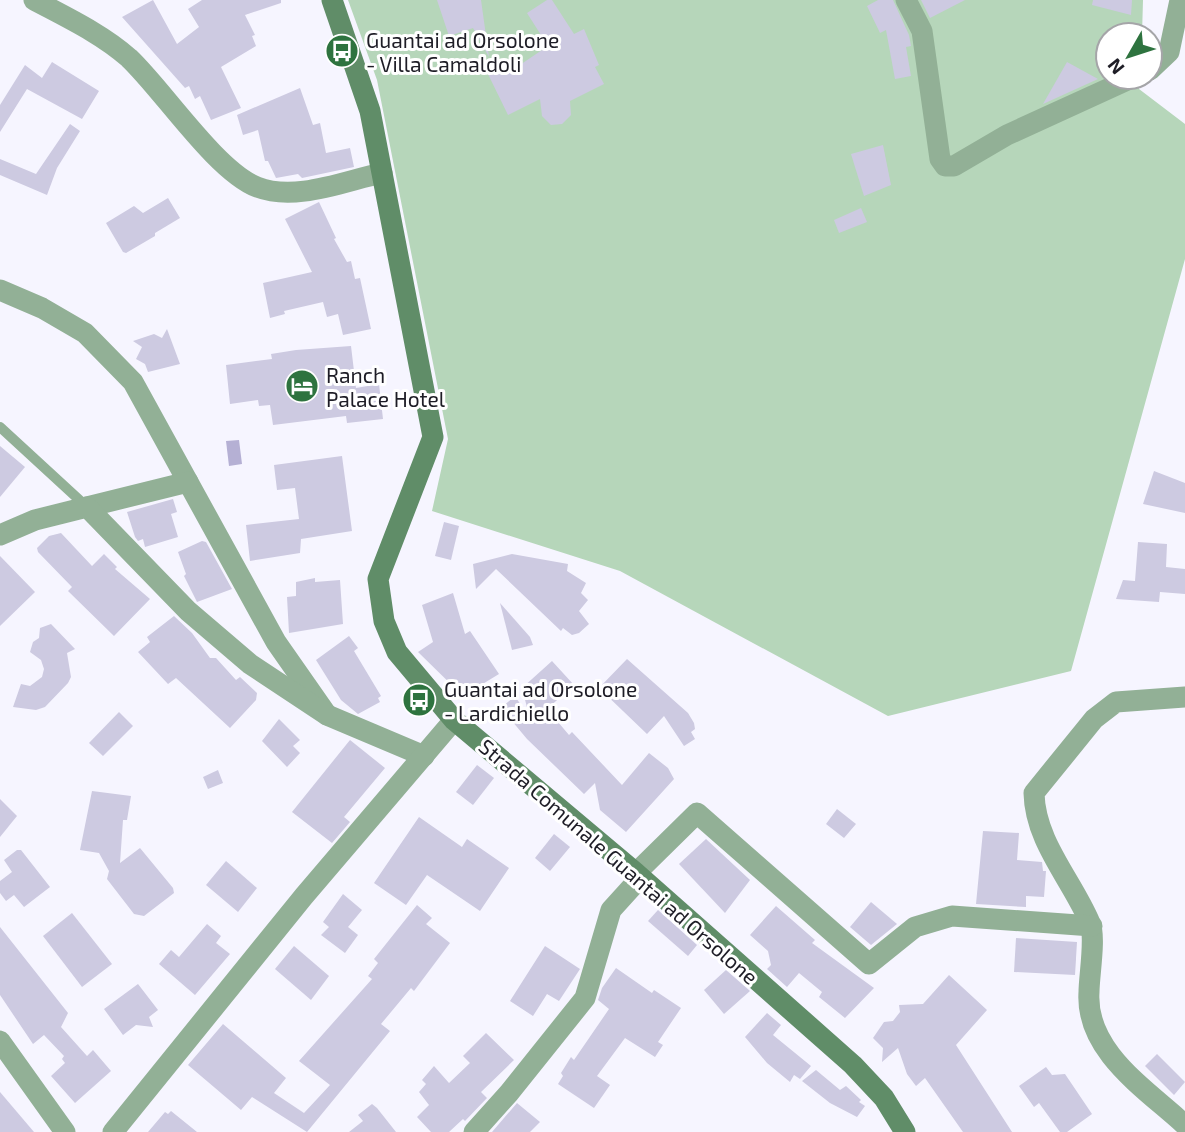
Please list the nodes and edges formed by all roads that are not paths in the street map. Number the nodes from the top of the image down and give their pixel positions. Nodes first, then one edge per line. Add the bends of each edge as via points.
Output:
1 (34, 0) edge
2 (332, 0) edge
3 (906, 0) edge
4 (1180, 0) edge
5 (1164, 57) edge
6 (1103, 91) edge
7 (382, 173) junction
8 (0, 290) edge
9 (0, 427) edge
10 (188, 482) junction
11 (87, 507) junction
12 (0, 535) edge
13 (1185, 697) edge
14 (327, 715) junction
15 (454, 720) junction
16 (424, 756) junction
17 (638, 875) junction
18 (1092, 926) junction
19 (0, 1041) edge
20 (1185, 1125) edge
21 (65, 1132) edge
22 (113, 1132) edge
23 (474, 1132) edge
24 (905, 1132) edge

1 - 7 street via 77,22 128,58 219,159 256,187 291,193
2 - 7 street, Strada Comunale Guantai ad Orsolone via 370,111
3 - 6 street via 922,32 940,159 946,166
4 - 5 street via 1170,52
7 - 15 street, Strada Comunale Guantai ad Orsolone via 433,437 378,579 384,621 397,652
8 - 10 street via 85,333 112,357 134,382
9 - 11 lane
10 - 11 street
10 - 14 street via 276,642
11 - 12 street via 35,520
11 - 14 street via 188,611 250,664
13 - 18 street via 1116,702 1094,719 1034,793 1034,813 1045,840
14 - 16 street
15 - 16 street
15 - 17 street, Strada Comunale Guantai ad Orsolone
16 - 22 street
17 - 18 street via 696,813 869,964 915,927 952,916
17 - 23 street via 611,910 585,998
17 - 24 street, Strada Comunale Guantai ad Orsolone via 853,1065 884,1098
18 - 20 street via 1088,999 1099,1041
19 - 21 street

